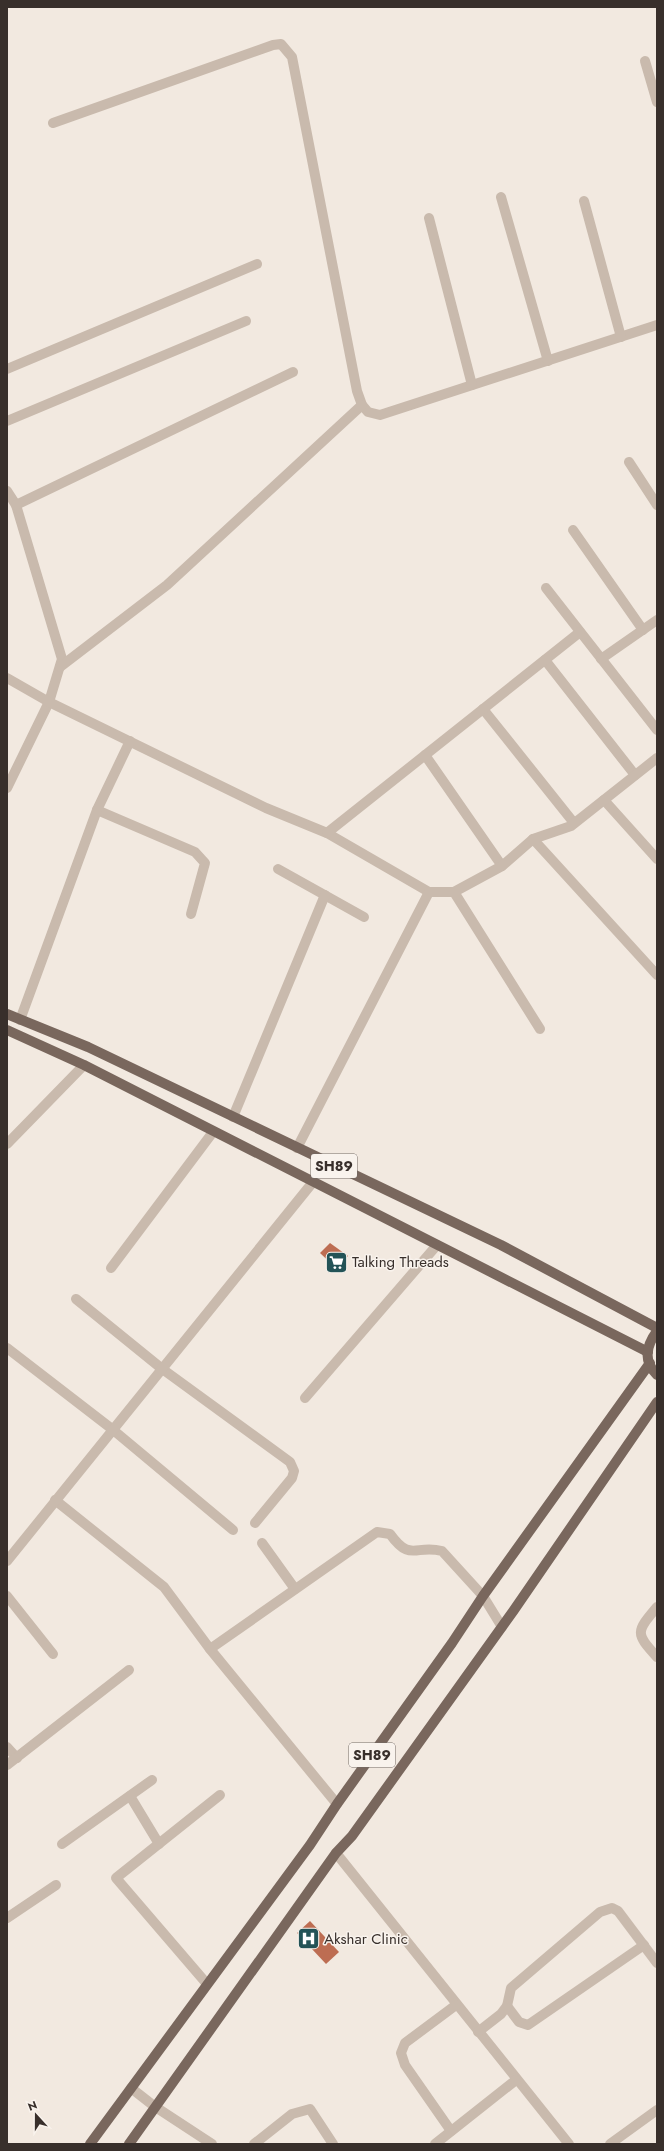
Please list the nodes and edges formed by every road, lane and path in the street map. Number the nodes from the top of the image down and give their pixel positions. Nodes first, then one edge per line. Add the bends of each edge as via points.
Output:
1 (645, 61) dead end
2 (657, 102) edge
3 (54, 123) dead end
4 (501, 197) dead end
5 (584, 201) dead end
6 (429, 218) dead end
7 (257, 264) dead end
8 (246, 321) dead end
9 (657, 325) edge
10 (621, 337) junction
11 (548, 361) junction
12 (7, 369) edge
13 (293, 372) dead end
14 (472, 385) junction
15 (362, 405) junction
16 (7, 421) edge
17 (629, 462) dead end
18 (7, 491) edge
19 (16, 505) junction
20 (657, 505) edge
21 (573, 530) dead end
22 (546, 588) dead end
23 (657, 620) edge
24 (643, 630) junction
25 (580, 632) junction
26 (602, 659) junction
27 (545, 660) junction
28 (60, 667) junction
29 (7, 678) edge
30 (49, 702) junction
31 (483, 709) junction
32 (655, 723) edge
33 (130, 741) junction
34 (425, 755) junction
35 (657, 758) edge
36 (635, 775) junction
37 (7, 788) edge
38 (604, 800) junction
39 (97, 810) junction
40 (574, 823) junction
41 (327, 833) junction
42 (533, 839) junction
43 (657, 859) edge
44 (502, 866) junction
45 (278, 869) dead end
46 (429, 892) junction
47 (454, 892) junction
48 (325, 895) junction
49 (191, 914) dead end
50 (364, 917) dead end
51 (657, 975) edge
52 (7, 1014) edge
53 (20, 1020) junction
54 (540, 1029) dead end
55 (7, 1030) edge
56 (84, 1065) junction
57 (233, 1117) junction
58 (213, 1132) junction
59 (7, 1144) edge
60 (297, 1148) junction
61 (313, 1182) junction
62 (437, 1245) junction
63 (111, 1268) dead end
64 (76, 1299) dead end
65 (657, 1328) edge
66 (657, 1331) edge
67 (7, 1348) edge
68 (648, 1352) junction
69 (650, 1364) junction
70 (162, 1368) junction
71 (657, 1375) edge
72 (305, 1398) dead end
73 (657, 1402) edge
74 (112, 1429) junction
75 (55, 1500) junction
76 (255, 1524) dead end
77 (233, 1530) dead end
78 (262, 1542) dead end
79 (7, 1561) edge
80 (295, 1589) junction
81 (7, 1596) edge
82 (483, 1596) junction
83 (657, 1608) edge
84 (502, 1627) junction
85 (210, 1649) junction
86 (53, 1654) dead end
87 (657, 1657) edge
88 (129, 1670) dead end
89 (7, 1747) edge
90 (17, 1758) junction
91 (7, 1765) edge
92 (152, 1780) dead end
93 (220, 1795) dead end
94 (130, 1796) junction
95 (337, 1804) junction
96 (62, 1844) dead end
97 (159, 1844) junction
98 (336, 1853) junction
99 (56, 1885) dead end
100 (7, 1918) edge
101 (644, 1945) junction
102 (657, 1963) edge
103 (207, 1984) junction
104 (456, 2005) junction
105 (507, 2006) junction
106 (478, 2032) junction
107 (516, 2080) junction
108 (131, 2088) junction
109 (154, 2106) junction
110 (657, 2110) edge
111 (451, 2132) junction
112 (90, 2144) edge
113 (129, 2144) edge
114 (212, 2144) edge
115 (254, 2144) edge
116 (333, 2144) edge
117 (435, 2144) edge
118 (569, 2144) edge
119 (610, 2144) edge

1 - 2 street
3 - 15 street via 281,44 292,58 357,392
4 - 11 street
5 - 10 street
6 - 14 street
7 - 12 street
8 - 16 street
9 - 10 street
10 - 11 street
11 - 14 street
13 - 19 street
14 - 15 street via 380,414 368,412
15 - 28 street via 167,586
17 - 20 street
18 - 19 street
19 - 28 street via 62,659
21 - 24 street
22 - 25 street
23 - 24 street
24 - 26 street
25 - 26 street
25 - 27 street
26 - 32 street
27 - 31 street
27 - 36 street
28 - 30 street
29 - 30 street
30 - 33 street
30 - 37 street
31 - 34 street
31 - 40 street
33 - 39 street
33 - 41 street via 266,808
34 - 41 street
34 - 44 street
35 - 36 street
36 - 38 street
38 - 40 street
38 - 43 street
39 - 49 street via 195,852 201,857 205,864
39 - 53 street
40 - 42 street
41 - 46 street
42 - 44 street
42 - 51 street
44 - 47 street
45 - 48 street
46 - 47 street
46 - 60 street
47 - 54 street
48 - 50 street
48 - 57 street
52 - 53 main road, SH89
53 - 57 main road, SH89 via 88,1047
55 - 56 main road, SH89
56 - 58 main road, SH89
56 - 59 street
57 - 60 main road, SH89
58 - 61 main road, SH89
58 - 63 street
60 - 65 main road, SH89 via 501,1245
61 - 62 main road, SH89
61 - 70 street
62 - 68 main road, SH89
62 - 72 street
64 - 70 street
66 - 68 main road via 649,1342
67 - 74 street
68 - 69 main road via 647,1359
69 - 71 main road
69 - 82 main road, SH89
70 - 74 street
70 - 76 street via 290,1462 294,1471 292,1478
73 - 84 main road, SH89
74 - 75 street
74 - 77 street
75 - 79 street
75 - 85 street via 164,1587
78 - 80 street
80 - 82 street via 367,1538 381,1532 390,1534 397,1544 411,1552 432,1548 442,1551
80 - 85 street
81 - 86 street
82 - 84 street
82 - 95 main road, SH89
83 - 87 street via 641,1626 640,1634 644,1643
84 - 98 main road, SH89 via 352,1836
85 - 95 street
88 - 90 street
89 - 90 street
90 - 91 street
92 - 94 street
93 - 97 street
94 - 96 street
94 - 97 street
95 - 103 main road, SH89 via 310,1845
97 - 103 street via 116,1878
98 - 104 street
98 - 109 main road, SH89
99 - 100 street
101 - 102 street
101 - 105 street via 528,2025 519,2022
101 - 105 street via 618,1911 612,1908 600,1912 511,1988
103 - 108 main road, SH89
104 - 106 street
104 - 111 street via 405,2043 401,2053 405,2065
105 - 106 street via 502,2014
106 - 107 street
107 - 111 street
107 - 118 street
108 - 109 street
108 - 112 main road, SH89
109 - 113 main road, SH89
109 - 114 street
110 - 119 street
111 - 117 street
115 - 116 street via 292,2114 310,2109

